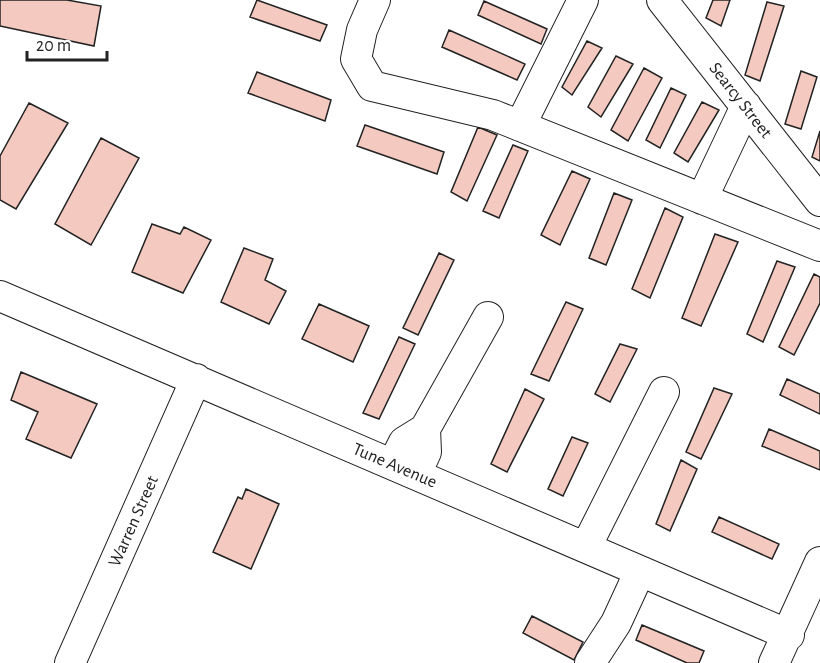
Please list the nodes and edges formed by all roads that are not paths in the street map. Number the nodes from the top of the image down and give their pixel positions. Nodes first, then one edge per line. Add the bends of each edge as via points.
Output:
1 (375, 0) edge
2 (584, 0) edge
3 (662, 0) edge
4 (746, 106) junction
5 (520, 126) junction
6 (702, 199) junction
7 (820, 201) edge
8 (820, 246) edge
9 (0, 296) edge
10 (488, 317) dead end
11 (196, 379) junction
12 (664, 392) dead end
13 (404, 469) junction
14 (586, 547) junction
15 (820, 562) edge
16 (640, 571) junction
17 (789, 635) junction
18 (70, 663) edge
19 (590, 663) edge
20 (774, 663) edge

1 - 5 street via 362,30 356,59 372,86 494,115
2 - 5 street
3 - 4 street, Searcy Street
4 - 6 street
4 - 7 street, Searcy Street
5 - 6 street
6 - 8 street
9 - 11 street, Tune Avenue
10 - 13 street via 425,429 426,452
11 - 13 street, Tune Avenue
11 - 18 street, Warren Street
12 - 14 street
13 - 14 street, Tune Avenue
14 - 16 street, Tune Avenue
15 - 17 street
16 - 17 street, Tune Avenue
16 - 19 street via 616,623
17 - 20 street

